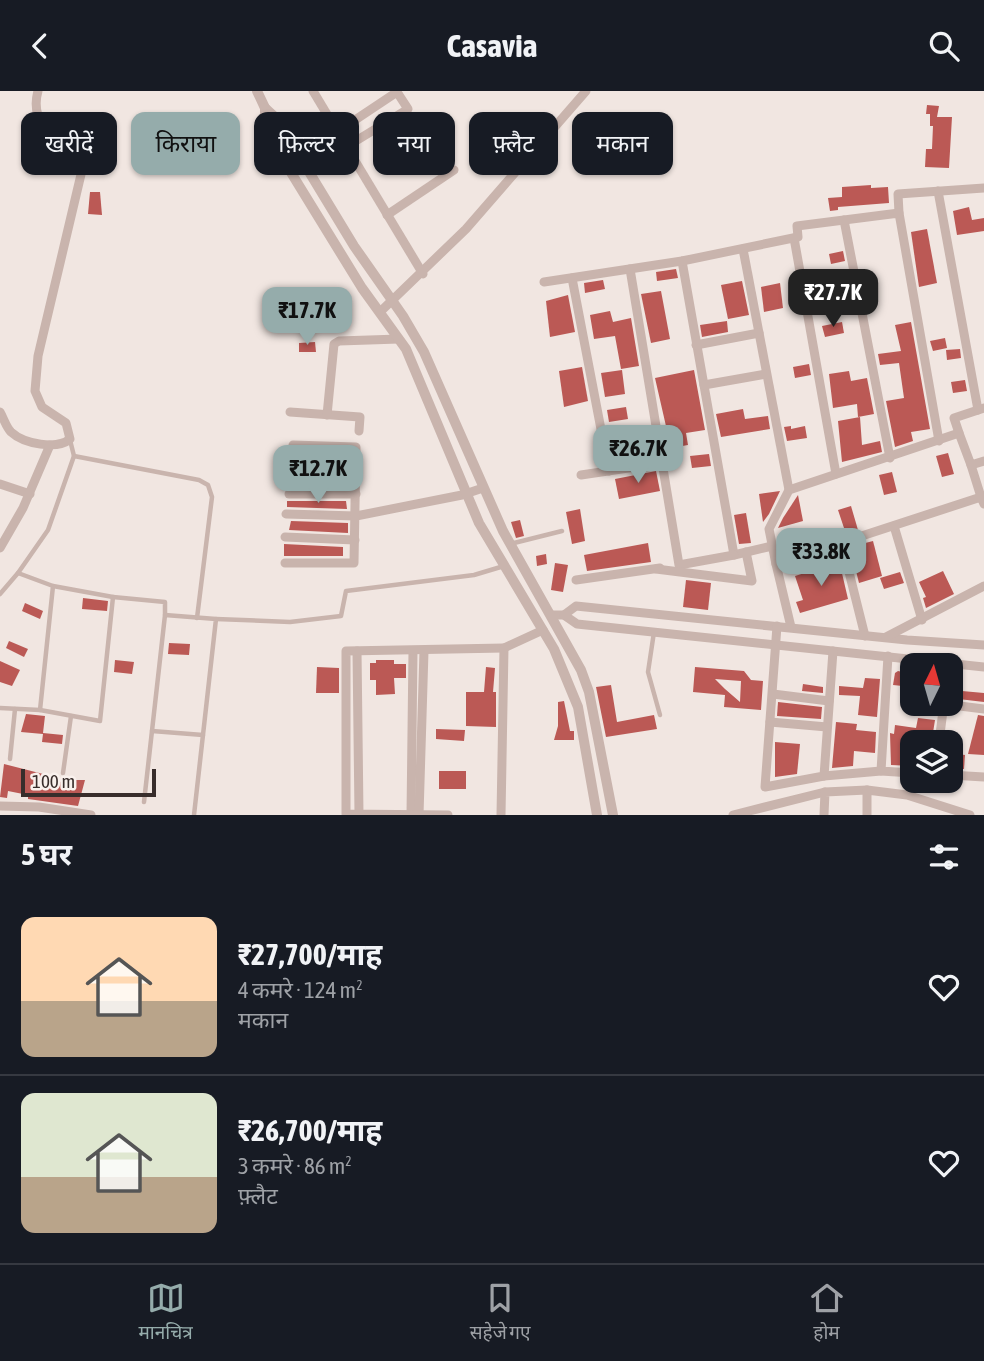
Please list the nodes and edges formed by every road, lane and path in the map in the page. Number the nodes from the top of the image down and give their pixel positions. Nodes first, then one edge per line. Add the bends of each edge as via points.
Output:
1 (257, 91) edge
2 (313, 91) edge
3 (586, 91) edge
4 (36, 96) edge
5 (265, 108) junction
6 (325, 112) edge
7 (359, 117) edge
8 (359, 139) edge
9 (359, 169) edge
10 (447, 175) edge
11 (984, 188) edge
12 (937, 191) junction
13 (899, 213) junction
14 (387, 215) junction
15 (844, 220) junction
16 (794, 238) junction
17 (743, 249) junction
18 (681, 261) junction
19 (630, 269) junction
20 (423, 274) junction
21 (572, 278) junction
22 (544, 282) dead end
23 (393, 301) junction
24 (380, 312) junction
25 (759, 333) junction
26 (399, 339) junction
27 (696, 345) junction
28 (766, 374) junction
29 (704, 385) junction
30 (981, 409) edge
31 (0, 412) edge
32 (290, 412) dead end
33 (327, 415) junction
34 (359, 431) dead end
35 (959, 433) junction
36 (939, 441) junction
37 (67, 442) junction
38 (50, 445) junction
39 (293, 445) dead end
40 (74, 456) junction
41 (890, 458) junction
42 (984, 461) edge
43 (662, 463) junction
44 (971, 465) junction
45 (292, 469) dead end
46 (356, 470) junction
47 (609, 471) junction
48 (836, 474) junction
49 (581, 475) dead end
50 (0, 484) edge
51 (483, 488) junction
52 (789, 490) junction
53 (30, 494) junction
54 (289, 494) dead end
55 (356, 494) junction
56 (466, 494) junction
57 (983, 501) edge
58 (286, 515) dead end
59 (356, 516) junction
60 (894, 526) junction
61 (562, 531) dead end
62 (285, 537) dead end
63 (355, 540) junction
64 (510, 544) junction
65 (842, 544) junction
66 (772, 546) junction
67 (0, 548) edge
68 (746, 552) junction
69 (734, 555) junction
70 (285, 563) dead end
71 (776, 564) junction
72 (679, 565) junction
73 (504, 566) junction
74 (656, 569) junction
75 (18, 573) junction
76 (576, 580) dead end
77 (53, 586) junction
78 (984, 586) edge
79 (0, 594) edge
80 (113, 597) junction
81 (165, 615) junction
82 (551, 615) junction
83 (564, 615) junction
84 (197, 618) junction
85 (216, 619) junction
86 (922, 620) junction
87 (777, 626) junction
88 (791, 627) junction
89 (543, 630) junction
90 (654, 631) junction
91 (865, 636) junction
92 (884, 637) junction
93 (906, 640) junction
94 (777, 643) junction
95 (984, 645) edge
96 (504, 648) junction
97 (413, 651) junction
98 (424, 651) junction
99 (833, 651) junction
100 (905, 653) edge
101 (888, 656) junction
102 (900, 658) edge
103 (963, 665) edge
104 (984, 667) edge
105 (773, 694) junction
106 (830, 701) junction
107 (963, 706) edge
108 (0, 708) edge
109 (15, 709) junction
110 (984, 709) edge
111 (40, 711) junction
112 (660, 715) dead end
113 (71, 716) junction
114 (770, 722) junction
115 (827, 727) junction
116 (152, 731) junction
117 (203, 735) junction
118 (10, 759) dead end
119 (881, 771) junction
120 (63, 772) dead end
121 (900, 772) edge
122 (824, 776) junction
123 (963, 776) edge
124 (984, 777) edge
125 (867, 790) junction
126 (825, 792) junction
127 (144, 802) dead end
128 (0, 806) edge
129 (763, 811) edge
130 (63, 812) edge
131 (359, 814) edge
132 (415, 814) edge
133 (91, 815) edge
134 (194, 815) edge
135 (447, 815) edge
136 (501, 815) edge
137 (597, 815) edge
138 (613, 815) edge
139 (733, 815) edge
140 (824, 815) edge
141 (867, 815) edge
142 (970, 815) edge

1 - 5 street
2 - 6 street
3 - 20 street
4 - 37 street via 44,130 83,166 38,356 35,391 42,407 66,422
5 - 23 street via 277,119
5 - 24 street via 265,127 279,153
7 - 8 street via 397,92 408,109
9 - 14 street
10 - 14 street
11 - 12 street
12 - 13 street via 898,194
12 - 30 street
13 - 15 street
13 - 36 street
14 - 20 street
15 - 16 street via 797,226 798,237
15 - 41 street
16 - 17 street
16 - 48 street
17 - 18 street
17 - 25 street
18 - 19 street
18 - 27 street
19 - 21 street
19 - 43 street
20 - 23 street
21 - 22 street
21 - 47 street
23 - 24 street
23 - 51 street via 424,352
24 - 26 street
25 - 27 street
25 - 28 street
26 - 33 street via 334,344
26 - 56 street
27 - 29 street
28 - 29 street
28 - 52 street
29 - 69 street
30 - 35 street via 954,418
31 - 38 street via 16,435
32 - 33 street
33 - 34 street via 360,417
35 - 36 street
35 - 44 street
36 - 41 street
37 - 38 street
37 - 40 lane
38 - 53 street
39 - 46 street via 356,447
40 - 75 lane via 48,530
40 - 84 lane via 208,485 212,497
41 - 48 street
42 - 44 street
43 - 47 street
43 - 72 street
44 - 57 street
45 - 46 street
46 - 55 street
47 - 49 street
48 - 52 street
50 - 53 street
51 - 56 street
51 - 64 street
52 - 66 street via 769,529
53 - 67 street
54 - 55 street
55 - 59 street
56 - 59 street
56 - 73 street
57 - 60 street
58 - 59 street
59 - 63 street
60 - 65 street
60 - 86 street
61 - 64 lane
62 - 63 street
63 - 70 street via 354,563
64 - 82 street
65 - 71 street
65 - 91 street
66 - 68 street
66 - 71 street
68 - 69 street
68 - 74 street via 752,581
69 - 72 street
71 - 88 street
72 - 74 street
73 - 85 lane via 474,575 346,591 341,616 290,622
73 - 89 street
74 - 76 street
75 - 77 lane
75 - 79 lane
77 - 80 lane
77 - 111 lane
78 - 86 street
80 - 81 lane via 165,602
80 - 113 lane via 100,721
81 - 84 lane
81 - 116 lane
82 - 83 street
82 - 138 street via 589,692
83 - 87 street via 576,606
83 - 90 street via 577,624
84 - 85 lane
85 - 117 lane
86 - 92 street
87 - 88 street
87 - 94 street
88 - 91 street
89 - 96 street
89 - 137 street via 578,707
90 - 94 street
90 - 112 lane via 648,672
91 - 92 street
92 - 93 street
93 - 95 street
93 - 100 street
94 - 99 street
94 - 105 street
96 - 98 street
96 - 136 street
97 - 98 street
97 - 131 street via 346,651 346,814
97 - 132 street
98 - 132 street
99 - 101 street
99 - 106 street
101 - 102 street
101 - 119 street
103 - 104 street
105 - 106 street
105 - 114 street
106 - 115 street
107 - 110 street
108 - 109 lane
109 - 111 lane
109 - 118 lane
111 - 113 lane
113 - 120 lane
114 - 115 street
114 - 122 street via 765,787
115 - 122 street
116 - 117 lane
116 - 127 lane
117 - 134 lane
119 - 121 street
119 - 122 street
123 - 124 street
125 - 126 street
125 - 141 street
125 - 142 street via 907,795
126 - 129 street
126 - 140 street
128 - 130 street
129 - 139 street
130 - 133 street
131 - 132 street
132 - 135 street

